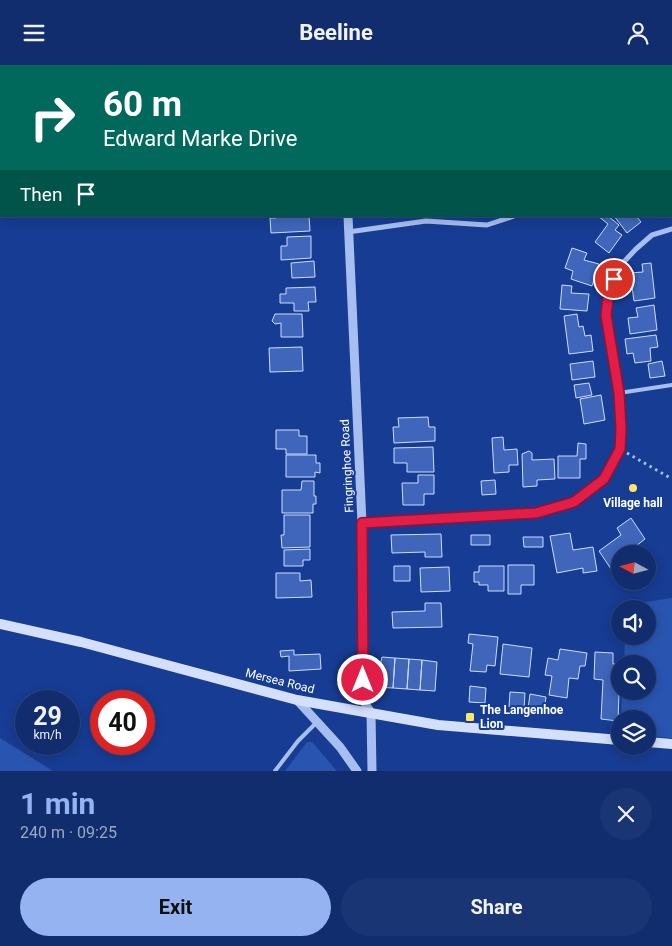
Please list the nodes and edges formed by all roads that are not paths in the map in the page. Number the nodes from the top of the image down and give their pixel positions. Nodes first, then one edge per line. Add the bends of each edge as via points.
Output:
1 (348, 217) edge
2 (511, 217) edge
3 (672, 229) edge
4 (348, 232) junction
5 (672, 385) edge
6 (619, 393) junction
7 (362, 523) junction
8 (0, 624) edge
9 (297, 700) junction
10 (372, 713) junction
11 (317, 722) junction
12 (611, 739) edge
13 (656, 743) edge
14 (672, 744) edge
15 (275, 771) edge
16 (357, 771) edge
17 (372, 771) edge

1 - 4 street, Fingringhoe Road
2 - 4 street via 487,225 426,221
3 - 6 street via 652,235 636,249 618,267 609,291 606,315
4 - 7 street, Fingringhoe Road
5 - 6 lane
6 - 7 street via 620,449 604,479 574,502 536,513
7 - 10 street, Fingringhoe Road via 363,700
8 - 9 main road, Mersea Road via 81,642
9 - 10 main road, Mersea Road
9 - 11 street
10 - 12 main road, Mersea Road via 438,725
10 - 17 street
11 - 15 lane
11 - 16 street
13 - 14 main road

